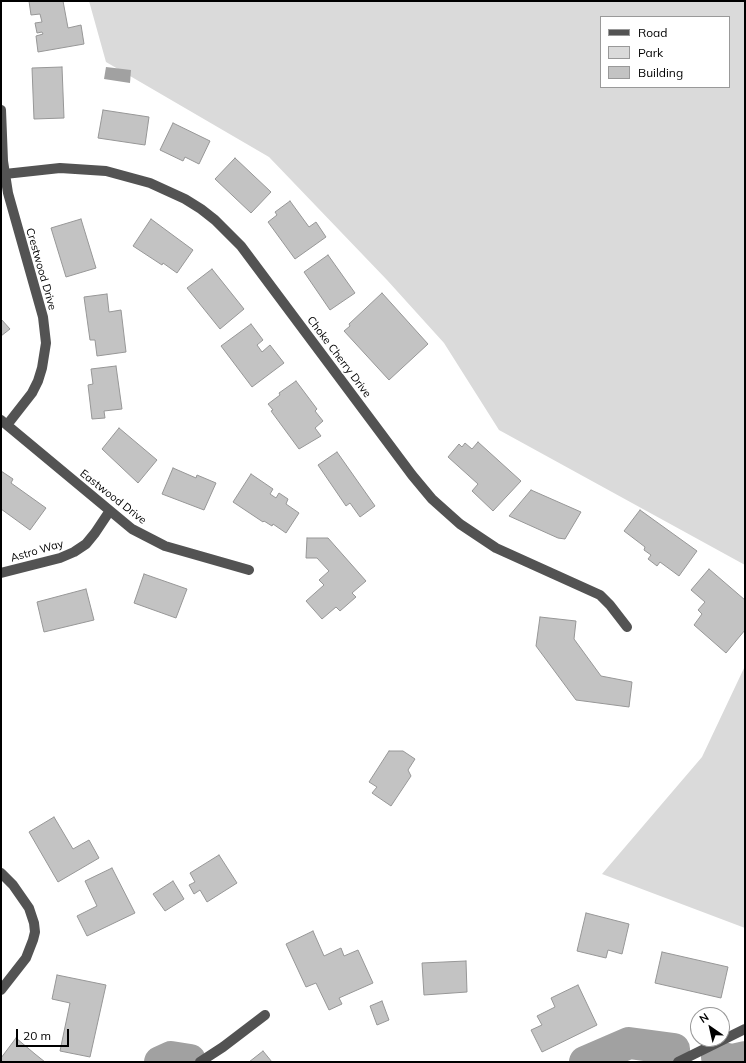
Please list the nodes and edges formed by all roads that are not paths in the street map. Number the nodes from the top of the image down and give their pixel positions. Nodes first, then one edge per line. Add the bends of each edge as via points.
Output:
1 (1, 110) edge
2 (5, 174) junction
3 (4, 422) edge
4 (110, 512) junction
5 (249, 570) dead end
6 (1, 573) edge
7 (627, 627) dead end
8 (1, 873) edge
9 (1, 990) edge
10 (265, 1015) dead end
11 (745, 1029) edge
12 (200, 1062) edge
13 (678, 1062) edge

1 - 2 street, Crestwood Drive
2 - 3 street, Crestwood Drive via 12,209 43,317 46,343 38,381 28,398
2 - 7 street, Choke Cherry Drive via 60,168 106,171 150,183 201,209 241,246 432,499 460,524 496,548 600,595
3 - 4 street, Eastwood Drive
4 - 5 street, Eastwood Drive via 132,530 165,546
4 - 6 street, Astro Way via 86,544 74,552
8 - 9 street via 29,908 34,932 26,958
10 - 12 street
11 - 13 street

